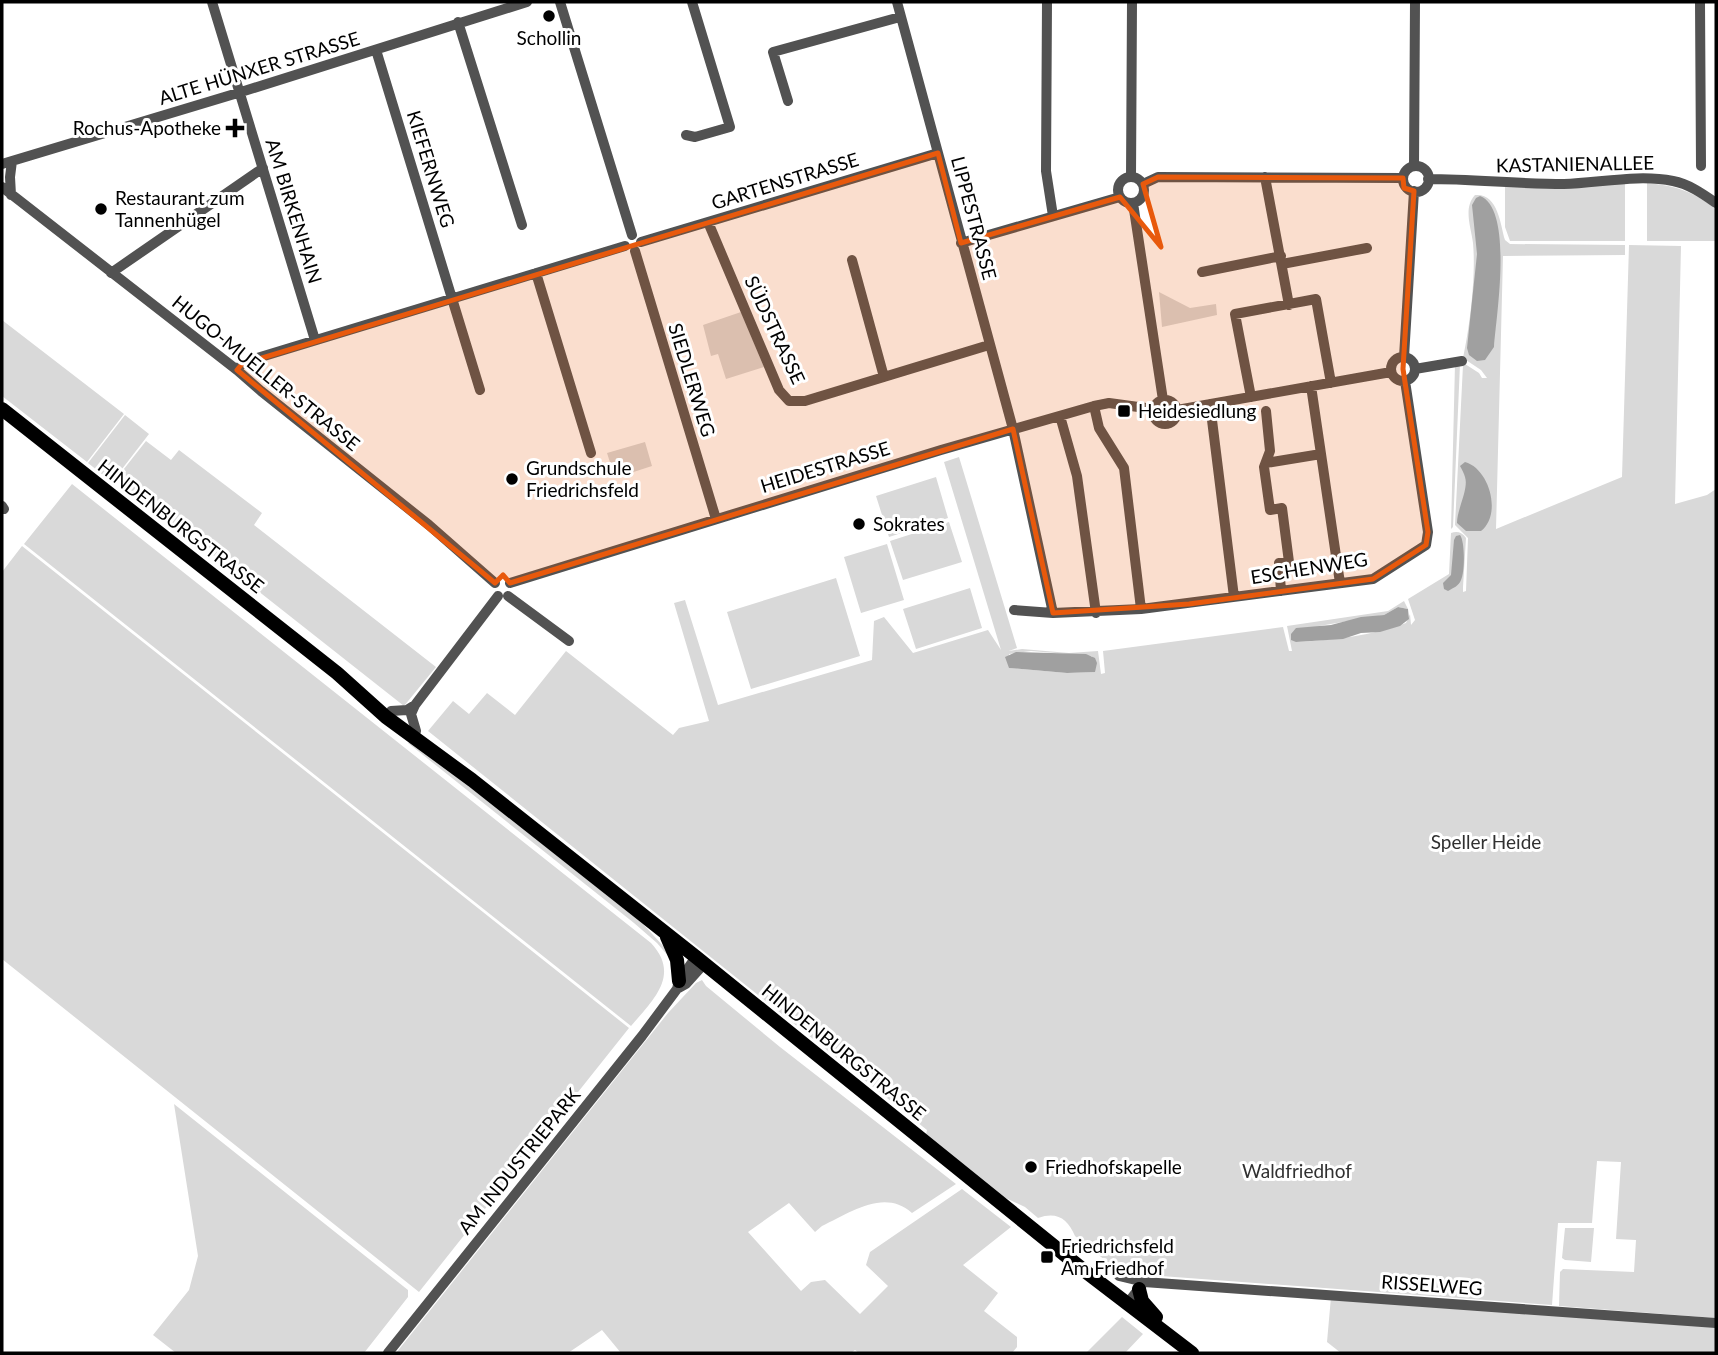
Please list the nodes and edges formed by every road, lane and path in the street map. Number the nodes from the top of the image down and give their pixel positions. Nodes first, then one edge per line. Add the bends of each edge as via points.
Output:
1 (212, 2) edge
2 (527, 2) edge
3 (559, 2) edge
4 (692, 2) edge
5 (897, 2) edge
6 (1047, 2) edge
7 (1132, 2) edge
8 (1415, 2) edge
9 (1700, 2) edge
10 (901, 17) junction
11 (458, 22) junction
12 (376, 50) junction
13 (241, 92) junction
14 (788, 101) dead end
15 (686, 135) dead end
16 (938, 153) junction
17 (7, 162) edge
18 (1415, 166) junction
19 (1701, 166) dead end
20 (263, 168) junction
21 (1131, 177) junction
22 (1265, 177) junction
23 (1403, 178) junction
24 (1429, 179) junction
25 (1143, 184) junction
26 (2, 187) edge
27 (1413, 191) junction
28 (11, 195) junction
29 (1120, 197) junction
30 (1133, 203) junction
31 (1716, 203) edge
32 (1053, 216) junction
33 (708, 222) junction
34 (522, 225) dead end
35 (961, 243) junction
36 (633, 244) junction
37 (1367, 248) dead end
38 (852, 260) dead end
39 (1281, 260) junction
40 (1202, 272) dead end
41 (111, 273) junction
42 (536, 273) junction
43 (453, 299) junction
44 (1289, 305) junction
45 (315, 340) junction
46 (989, 345) junction
47 (1404, 357) junction
48 (1462, 361) dead end
49 (1415, 369) junction
50 (237, 370) junction
51 (1391, 372) junction
52 (884, 377) junction
53 (1405, 381) junction
54 (1331, 383) junction
55 (1311, 386) junction
56 (480, 390) dead end
57 (1251, 397) junction
58 (1163, 400) junction
59 (1210, 404) junction
60 (1094, 406) junction
61 (2, 409) edge
62 (1153, 409) junction
63 (1177, 410) junction
64 (1266, 411) dead end
65 (1059, 416) junction
66 (1013, 429) junction
67 (591, 453) dead end
68 (1321, 454) junction
69 (1266, 463) junction
70 (716, 519) junction
71 (495, 583) junction
72 (510, 583) junction
73 (1340, 583) junction
74 (1281, 591) junction
75 (503, 596) junction
76 (1234, 597) junction
77 (1141, 609) junction
78 (1014, 610) dead end
79 (1053, 613) junction
80 (1096, 613) junction
81 (569, 641) dead end
82 (337, 673) junction
83 (415, 705) junction
84 (391, 711) junction
85 (416, 731) junction
86 (472, 780) junction
87 (665, 933) junction
88 (700, 960) junction
89 (678, 985) junction
90 (1119, 1276) dead end
91 (1142, 1285) junction
92 (1127, 1304) junction
93 (1716, 1324) edge
94 (388, 1353) edge
95 (1194, 1353) edge

1 - 13 street, AM BIRKENHAIN
2 - 11 street, ALTE HÜNXER STRASSE
3 - 36 street, SIEDLERWEG
4 - 15 street via 730,127 695,137
5 - 10 street, LIPPESTRASSE
6 - 32 street via 1046,171
7 - 21 street
8 - 18 street
9 - 19 street
10 - 14 street via 773,52
10 - 16 street, LIPPESTRASSE
11 - 12 street, ALTE HÜNXER STRASSE
11 - 34 street
12 - 13 street, ALTE HÜNXER STRASSE
12 - 43 street, KIEFERNWEG
13 - 17 street, ALTE HÜNXER STRASSE
13 - 20 street, AM BIRKENHAIN
16 - 33 street, GARTENSTRASSE
16 - 35 street, LIPPESTRASSE
17 - 28 street
18 - 23 street
18 - 24 street
20 - 41 street
20 - 45 street, AM BIRKENHAIN
21 - 25 street
21 - 29 street via 1120,184
22 - 23 street
22 - 25 street via 1158,177
22 - 39 street
23 - 27 street
24 - 27 street via 1424,188
24 - 31 street, KASTANIENALLEE via 1565,184 1672,181
25 - 30 street via 1143,196
26 - 28 street, HUGO-MUELLER-STRASSE
27 - 47 street
28 - 41 street, HUGO-MUELLER-STRASSE
29 - 30 street
29 - 32 street
30 - 58 street
32 - 35 street
33 - 36 street, GARTENSTRASSE
33 - 52 street, SÜDSTRASSE via 779,390 789,401 805,401
35 - 46 street, LIPPESTRASSE
36 - 42 street, GARTENSTRASSE
36 - 70 street, SIEDLERWEG
37 - 39 street
38 - 52 street
39 - 40 street
39 - 44 street
41 - 50 street, HUGO-MUELLER-STRASSE
42 - 43 street, GARTENSTRASSE
42 - 67 street
43 - 45 street, GARTENSTRASSE
43 - 56 street
44 - 54 street via 1316,299
44 - 57 street via 1236,314
45 - 50 street, GARTENSTRASSE via 251,360
46 - 52 street, SÜDSTRASSE
46 - 66 street, LIPPESTRASSE
47 - 49 street
47 - 51 street via 1394,361
48 - 49 street
49 - 53 street
50 - 71 street, HUGO-MUELLER-STRASSE
51 - 53 street
51 - 54 street, HEIDESTRASSE
53 - 73 street, ESCHENWEG via 1428,532 1426,545 1373,579
54 - 55 street, HEIDESTRASSE
55 - 57 street, HEIDESTRASSE
55 - 68 street
57 - 59 street, HEIDESTRASSE
58 - 62 street
58 - 63 street
59 - 63 street, HEIDESTRASSE
59 - 76 street
60 - 62 street, HEIDESTRASSE via 1109,403
60 - 65 street, HEIDESTRASSE
60 - 77 street via 1100,428 1124,468
61 - 82 main road, HINDENBURGSTRASSE
62 - 63 street, HEIDESTRASSE via 1163,423 1173,420
64 - 69 street via 1270,451
65 - 66 street, HEIDESTRASSE
65 - 80 street via 1077,476
66 - 70 street, HEIDESTRASSE
66 - 79 street, LIPPESTRASSE
68 - 69 street
68 - 73 street
69 - 74 street via 1270,510 1282,509 1289,562 1279,563
70 - 72 street, HEIDESTRASSE
71 - 72 street, HEIDESTRASSE via 503,579
71 - 75 street via 494,592
72 - 75 street via 512,589
73 - 74 street, ESCHENWEG
74 - 76 street, ESCHENWEG
75 - 81 street
75 - 83 street
76 - 77 street, ESCHENWEG
77 - 80 street, ESCHENWEG
78 - 79 street, ESCHENWEG
79 - 80 street, ESCHENWEG
82 - 84 main road, HINDENBURGSTRASSE
82 - 86 main road, HINDENBURGSTRASSE
83 - 84 street
83 - 85 street via 411,714
84 - 85 main road, HINDENBURGSTRASSE
85 - 86 main road, HINDENBURGSTRASSE
86 - 87 main road, HINDENBURGSTRASSE
87 - 88 main road, HINDENBURGSTRASSE
87 - 89 main road via 677,960
88 - 89 street, AM INDUSTRIEPARK
88 - 92 main road, HINDENBURGSTRASSE
89 - 94 street, AM INDUSTRIEPARK
90 - 91 street, RISSELWEG
91 - 92 street
91 - 93 street, RISSELWEG
91 - 95 main road, HINDENBURGSTRASSE via 1147,1309
92 - 95 main road, HINDENBURGSTRASSE

